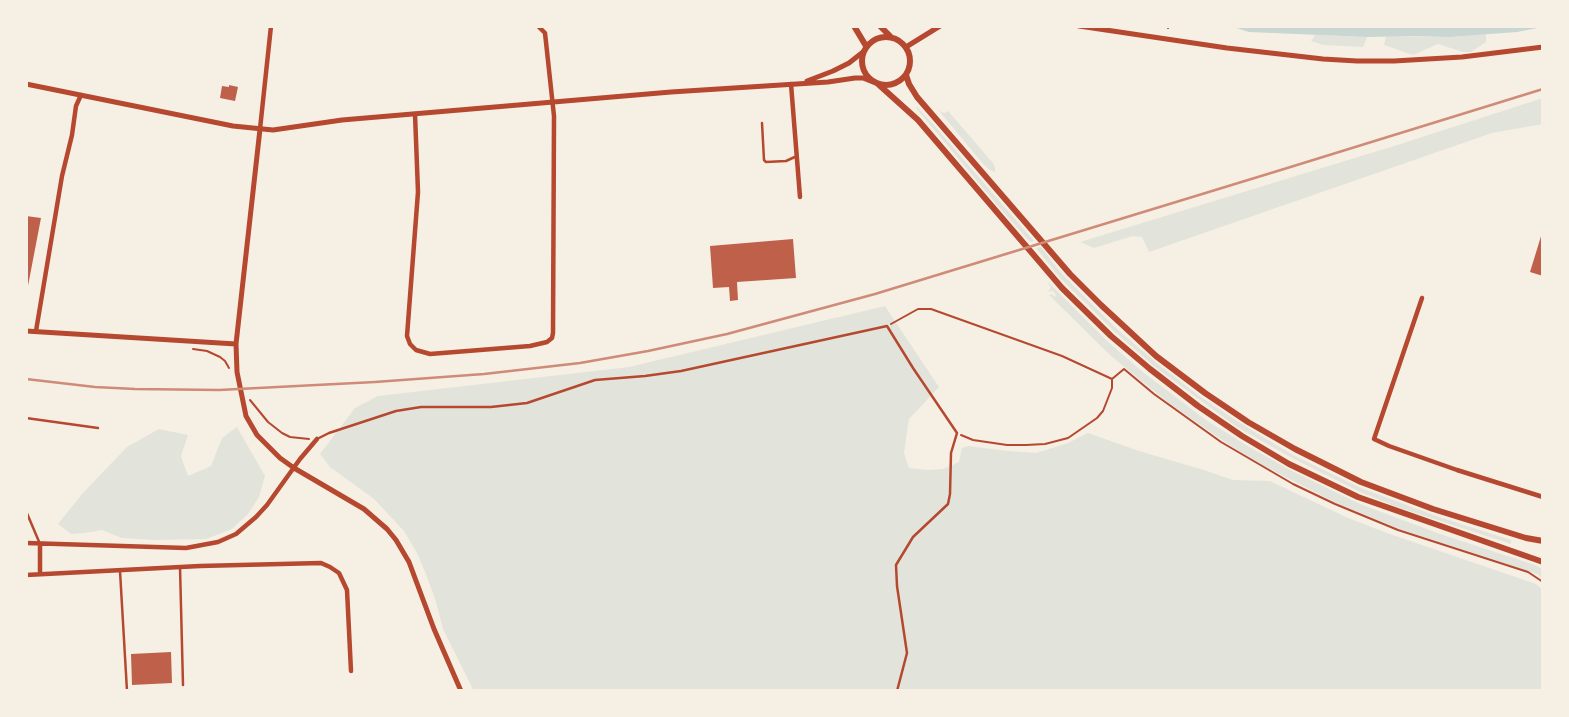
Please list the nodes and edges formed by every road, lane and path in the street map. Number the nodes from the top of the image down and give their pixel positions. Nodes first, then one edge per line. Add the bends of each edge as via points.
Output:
1 (271, 26) edge
2 (538, 26) edge
3 (854, 26) edge
4 (880, 26) edge
5 (940, 26) edge
6 (1079, 26) edge
7 (892, 38) junction
8 (906, 47) junction
9 (1543, 47) edge
10 (865, 49) junction
11 (906, 75) junction
12 (26, 83) edge
13 (875, 83) junction
14 (794, 84) junction
15 (81, 95) junction
16 (552, 102) junction
17 (415, 114) junction
18 (762, 123) dead end
19 (260, 129) junction
20 (797, 156) junction
21 (800, 197) dead end
22 (1422, 298) dead end
23 (887, 326) junction
24 (26, 331) edge
25 (36, 331) junction
26 (236, 344) junction
27 (190, 348) dead end
28 (1124, 369) dead end
29 (231, 372) dead end
30 (1112, 379) junction
31 (247, 396) dead end
32 (26, 418) edge
33 (98, 428) dead end
34 (957, 433) junction
35 (317, 439) junction
36 (294, 468) junction
37 (1543, 497) edge
38 (26, 511) edge
39 (1543, 541) edge
40 (26, 543) edge
41 (40, 544) junction
42 (1543, 562) edge
43 (180, 567) junction
44 (120, 571) junction
45 (40, 574) junction
46 (26, 575) edge
47 (351, 671) dead end
48 (183, 685) dead end
49 (127, 691) edge
50 (461, 691) edge
51 (897, 691) edge

1 - 19 street
2 - 16 street via 545,33
3 - 10 main road
4 - 7 main road
5 - 8 street
6 - 9 street via 1357,61 1462,57
7 - 8 main road
7 - 10 main road via 878,38
8 - 11 main road via 910,59
10 - 13 main road via 862,66
10 - 14 street via 833,71
11 - 13 main road via 894,84
11 - 39 main road via 917,97 1070,274 1156,356 1205,393 1295,449 1361,482
12 - 15 street
13 - 14 street via 855,78
13 - 42 main road via 918,120 1062,288 1111,336 1198,406 1289,464 1358,497
14 - 16 street
14 - 20 street
15 - 19 street
15 - 25 street
16 - 17 street
16 - 17 street via 552,338 530,345 428,354 416,350 407,335 418,192
17 - 19 street
18 - 20 lane via 766,162
19 - 26 street
20 - 21 street
22 - 37 street via 1374,439
23 - 30 path via 910,312 931,309
23 - 34 lane
23 - 35 lane via 681,371 595,380 527,403 396,411
24 - 25 street
25 - 26 street
26 - 36 street via 246,416 264,442
27 - 29 path via 220,357
28 - 30 path
30 - 34 path via 1108,400 1097,418 1058,441 1007,445
31 - 35 path via 282,433
32 - 33 lane
34 - 51 lane via 948,503 912,537 896,565 906,653
35 - 36 street
36 - 41 street via 256,517 218,542 186,548
36 - 50 street via 370,513 396,540
38 - 41 lane
40 - 41 street
41 - 45 street
43 - 44 street
43 - 47 street via 310,562 330,567 347,590
43 - 48 lane
44 - 45 street
44 - 49 lane
45 - 46 street

